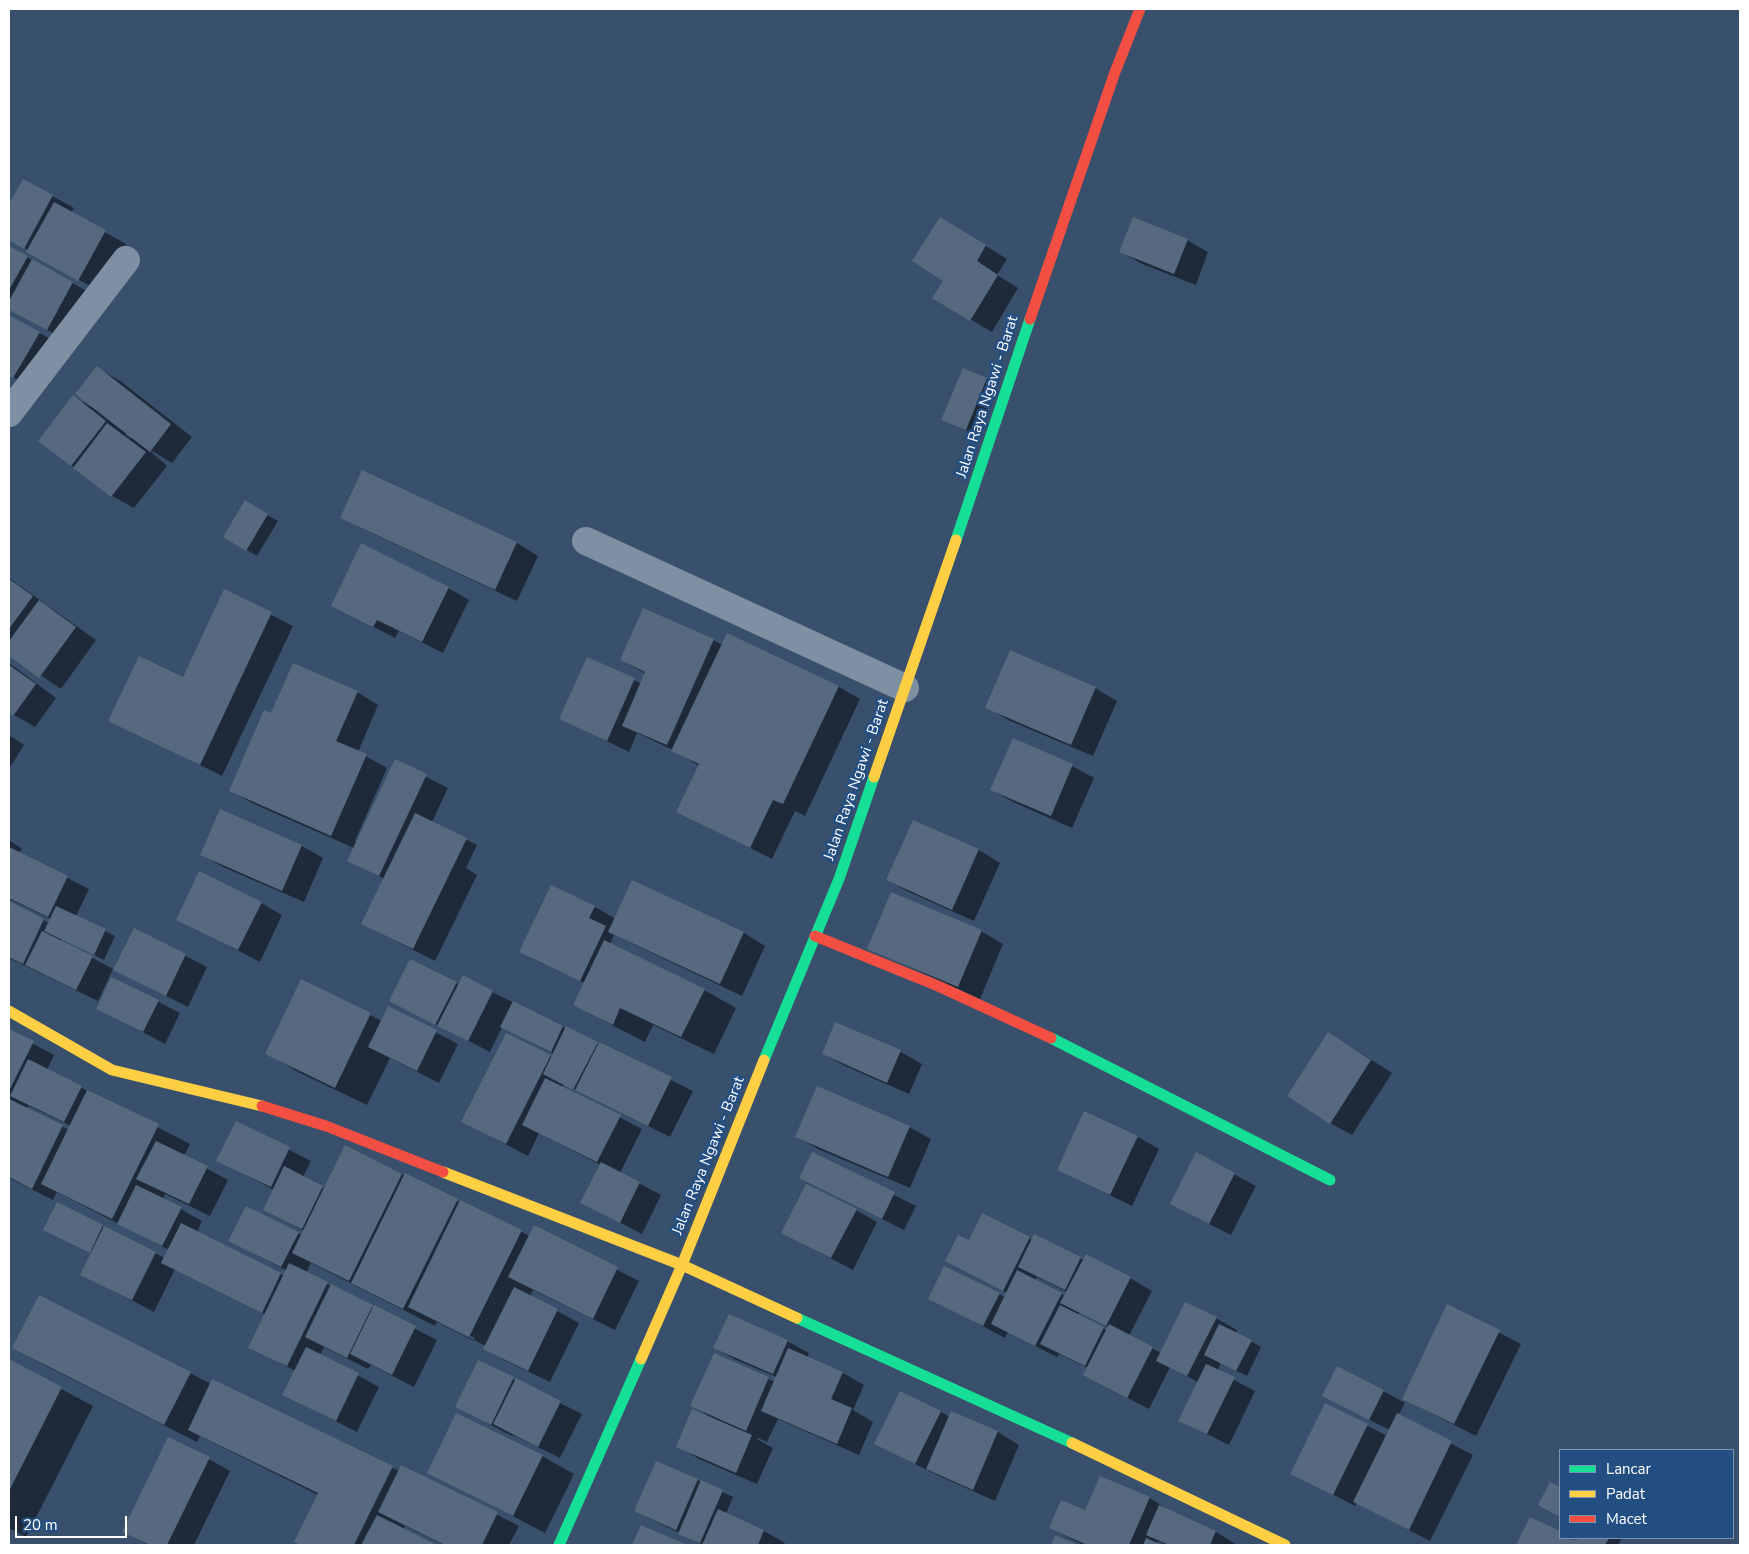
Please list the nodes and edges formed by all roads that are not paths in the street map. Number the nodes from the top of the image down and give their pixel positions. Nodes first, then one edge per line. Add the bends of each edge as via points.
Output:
1 (1140, 9) edge
2 (126, 260) dead end
3 (9, 413) edge
4 (586, 541) dead end
5 (905, 688) junction
6 (816, 936) junction
7 (9, 1010) edge
8 (1330, 1180) dead end
9 (682, 1265) junction
10 (559, 1545) edge
11 (1285, 1545) edge

1 - 5 street, Jalan Raya Ngawi - Barat via 1038,290
2 - 3 street
4 - 5 street
5 - 6 street, Jalan Raya Ngawi - Barat
6 - 8 street via 938,986 1072,1048
6 - 9 street, Jalan Raya Ngawi - Barat
7 - 9 street via 112,1070 277,1110 326,1126
9 - 10 street, Jalan Raya Ngawi - Barat
9 - 11 street via 1152,1480

